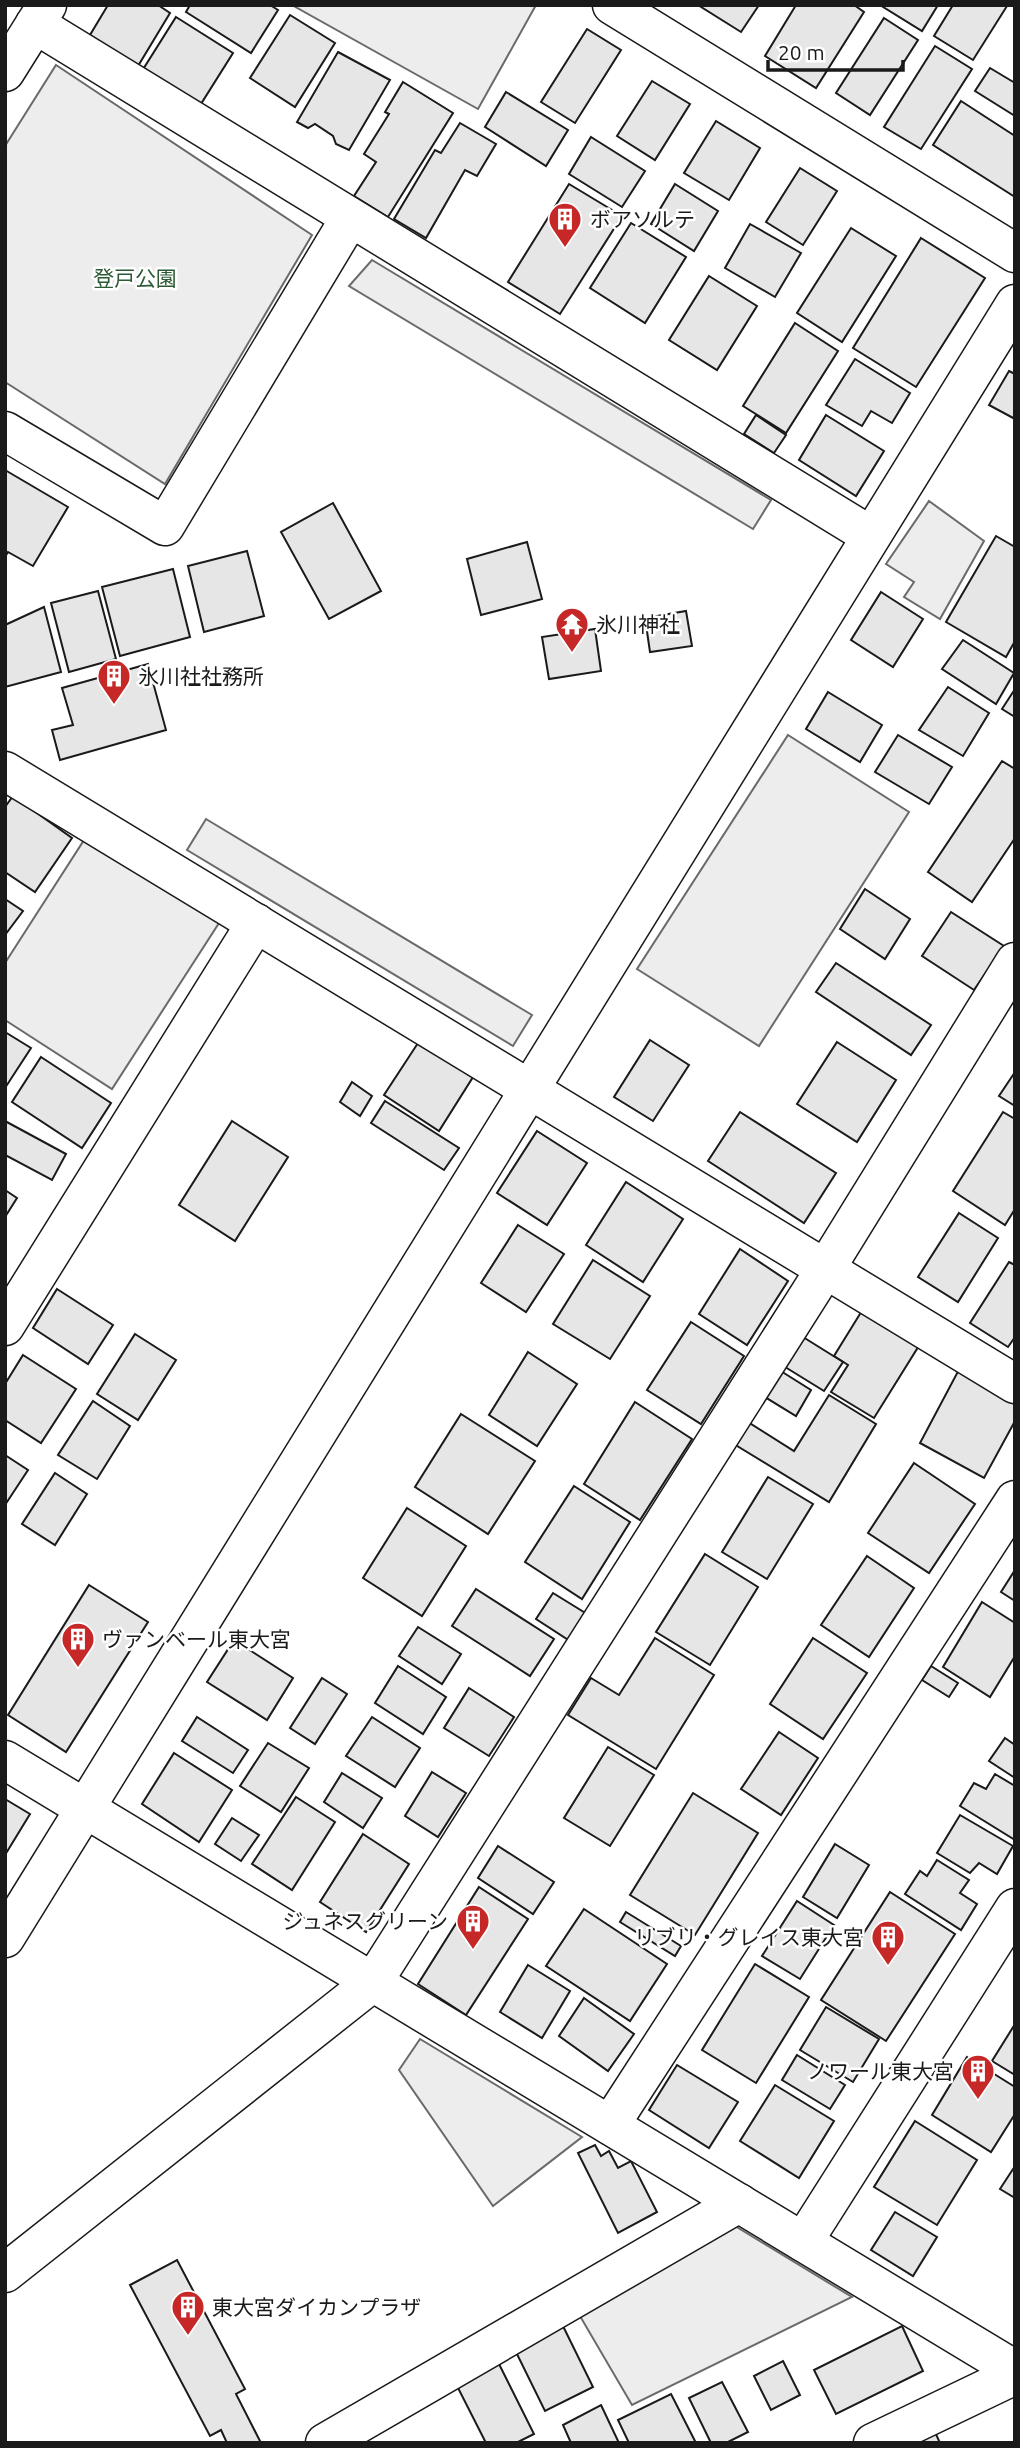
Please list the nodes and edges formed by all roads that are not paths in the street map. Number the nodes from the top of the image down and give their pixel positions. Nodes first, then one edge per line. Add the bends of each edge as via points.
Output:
1 (612, 5) edge
2 (41, 15) edge
3 (5, 72) edge
4 (350, 218) junction
5 (1015, 253) edge
6 (1015, 304) edge
7 (5, 431) edge
8 (871, 536) junction
9 (5, 771) edge
10 (256, 923) junction
11 (1015, 962) edge
12 (530, 1089) junction
13 (826, 1268) junction
14 (5, 1326) edge
15 (1015, 1384) edge
16 (1015, 1500) edge
17 (5, 1760) edge
18 (85, 1808) junction
19 (1015, 1908) edge
20 (5, 1938) edge
21 (373, 1982) junction
22 (610, 2125) junction
23 (739, 2203) junction
24 (803, 2242) junction
25 (5, 2273) edge
26 (1015, 2372) edge
27 (325, 2443) edge
28 (873, 2443) edge

1 - 5 street
2 - 3 street
2 - 4 street
4 - 7 street via 165,526
4 - 8 street
6 - 8 street
8 - 12 street
9 - 10 street
10 - 12 street
10 - 14 street
11 - 13 street
12 - 13 street
12 - 18 street
13 - 15 street
13 - 21 street
16 - 22 street
17 - 18 street
18 - 20 street
18 - 21 street
19 - 24 street
21 - 22 street
21 - 25 street
22 - 23 street
23 - 24 street
23 - 27 street
24 - 26 street
26 - 28 street

